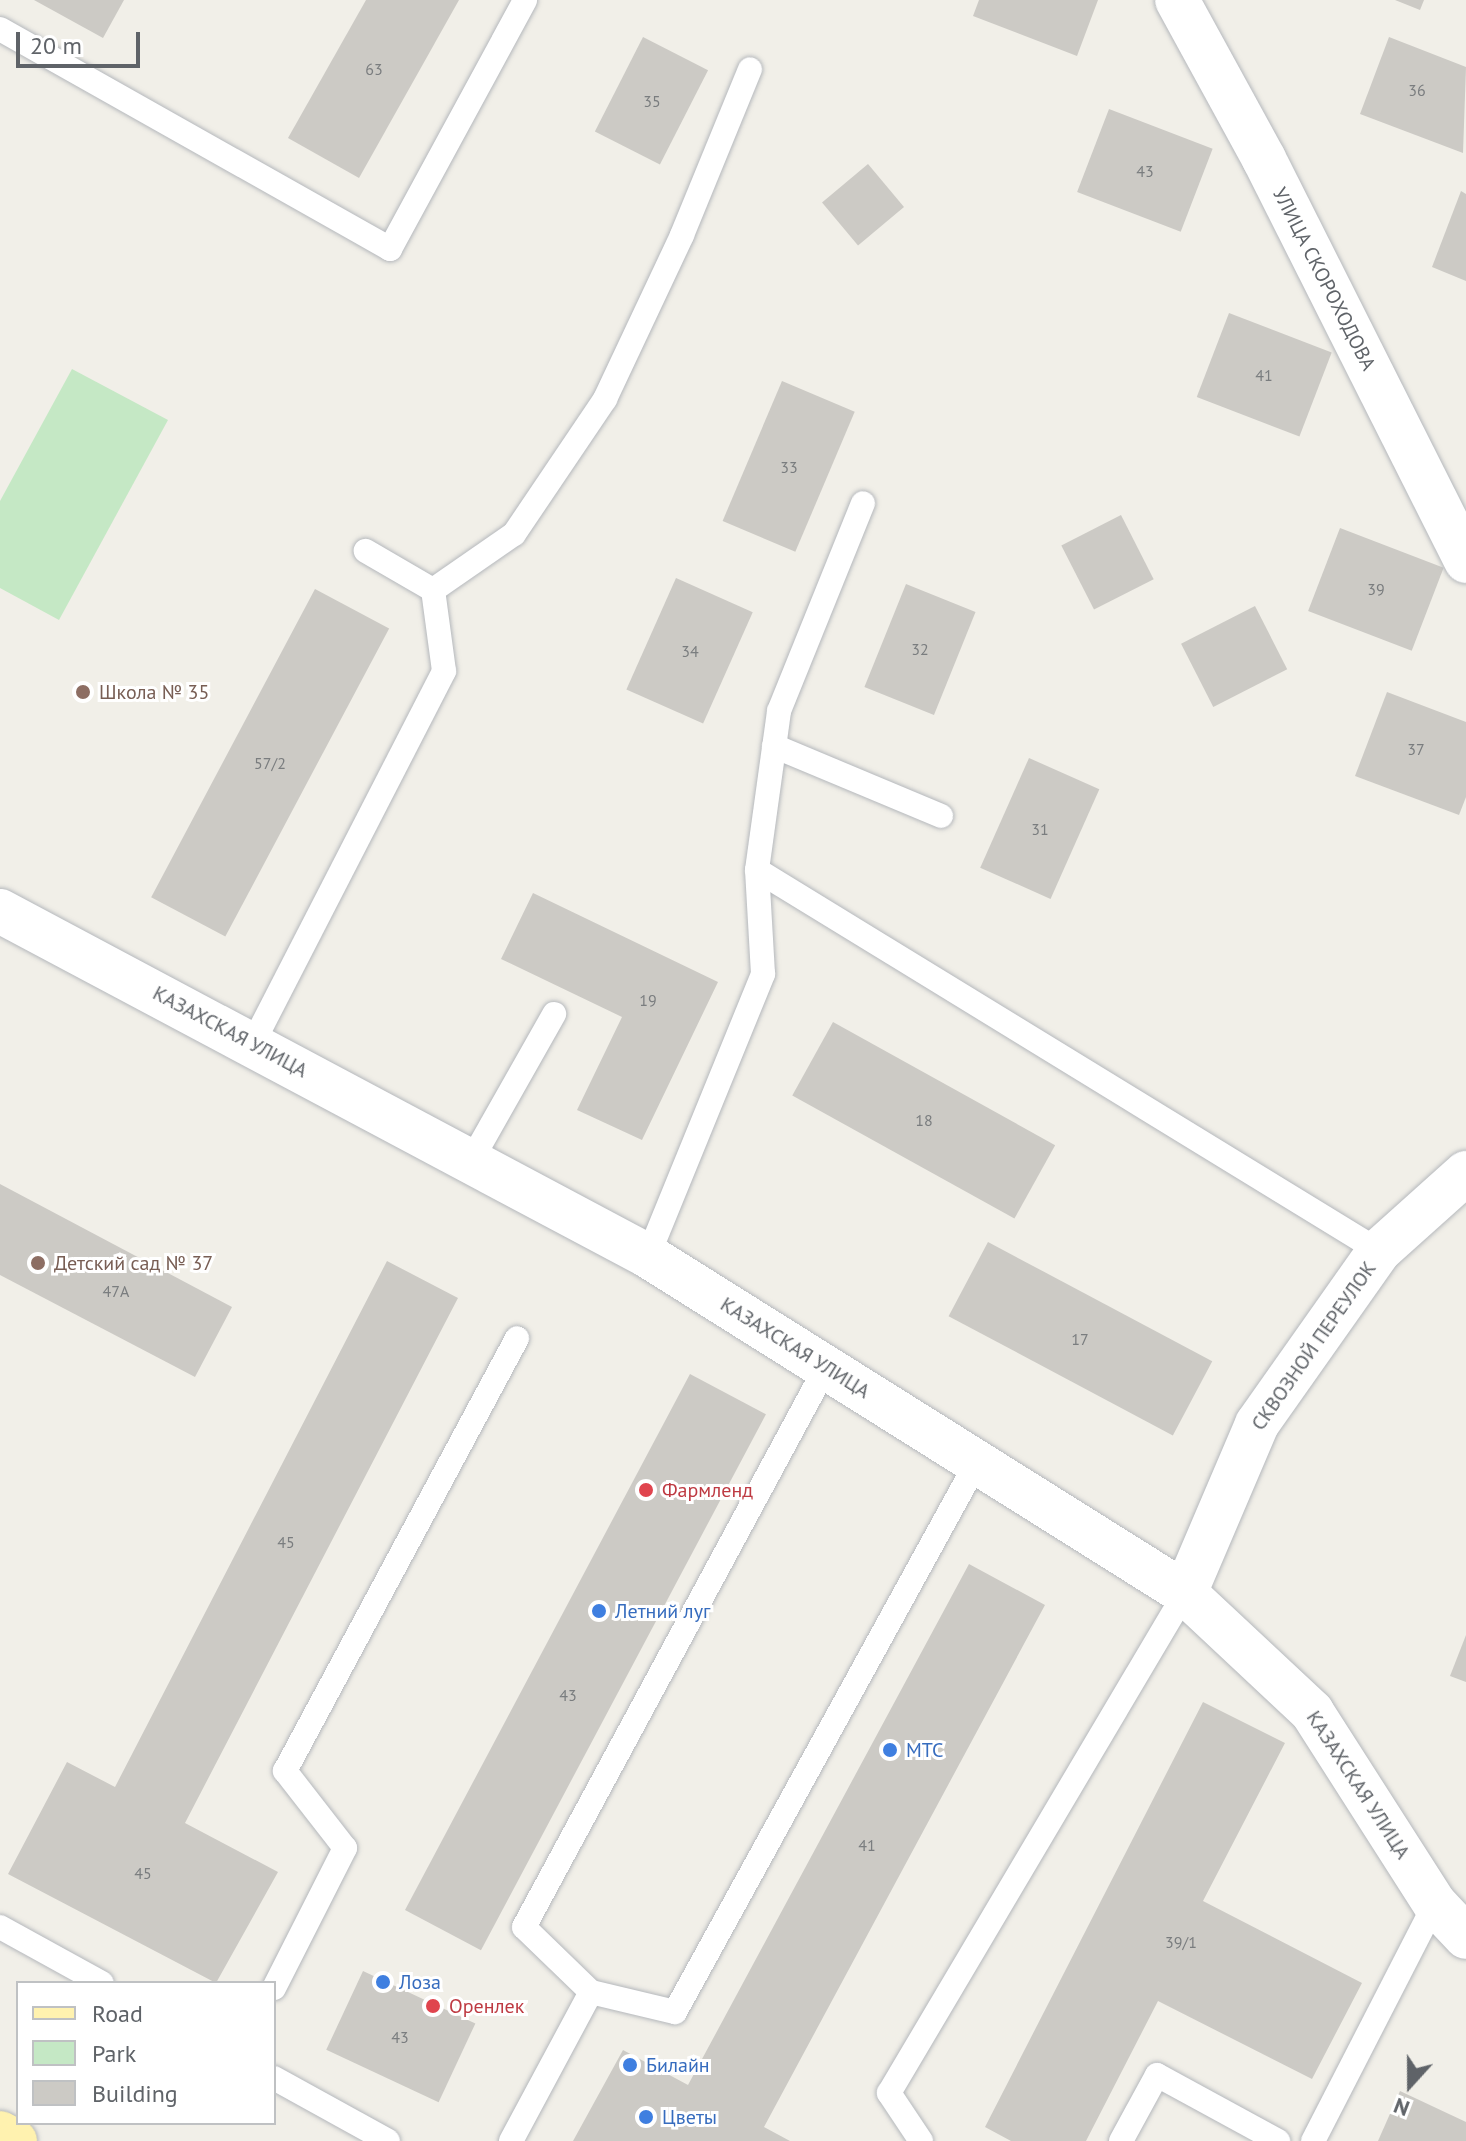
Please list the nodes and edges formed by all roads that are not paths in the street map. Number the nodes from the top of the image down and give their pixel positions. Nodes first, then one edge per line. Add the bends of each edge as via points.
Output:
1 (525, 0) edge
2 (1177, 0) edge
3 (0, 29) edge
4 (750, 69) dead end
5 (863, 503) dead end
6 (366, 551) dead end
7 (1466, 561) edge
8 (433, 590) junction
9 (774, 746) junction
10 (941, 816) dead end
11 (757, 870) junction
12 (0, 911) edge
13 (554, 1014) dead end
14 (253, 1043) junction
15 (471, 1161) junction
16 (1466, 1173) edge
17 (1379, 1251) junction
18 (648, 1256) junction
19 (517, 1338) dead end
20 (826, 1367) junction
21 (977, 1462) junction
22 (1185, 1593) junction
23 (1435, 1904) junction
24 (0, 1927) edge
25 (1466, 1937) edge
26 (98, 1981) edge
27 (276, 1984) edge
28 (591, 1992) junction
29 (276, 2079) edge
30 (0, 2133) edge
31 (15, 2141) edge
32 (388, 2141) edge
33 (511, 2141) edge
34 (921, 2141) edge
35 (1121, 2141) edge
36 (1278, 2141) edge
37 (1313, 2141) edge

1 - 3 lane via 390,249
2 - 7 street, УЛИЦА СКОРОХОДОВА via 1264,159
4 - 8 lane via 682,235 605,399 514,534
5 - 9 lane via 779,711
6 - 8 lane
8 - 14 lane via 444,671
9 - 10 lane
9 - 11 lane
11 - 17 lane
11 - 18 lane via 763,974
12 - 14 street, КАЗАХСКАЯ УЛИЦА
13 - 15 lane
14 - 15 street, КАЗАХСКАЯ УЛИЦА
15 - 18 street, КАЗАХСКАЯ УЛИЦА
16 - 17 street, СКВОЗНОЙ ПЕРЕУЛОК
17 - 22 street, СКВОЗНОЙ ПЕРЕУЛОК via 1257,1424
18 - 20 street, КАЗАХСКАЯ УЛИЦА
19 - 27 lane via 285,1771 345,1848
20 - 21 street, КАЗАХСКАЯ УЛИЦА
20 - 28 lane via 524,1927
21 - 22 street, КАЗАХСКАЯ УЛИЦА
21 - 28 lane via 675,2012
22 - 23 street, КАЗАХСКАЯ УЛИЦА via 1312,1712
22 - 34 lane via 889,2093
23 - 25 street, КАЗАХСКАЯ УЛИЦА
23 - 37 lane
24 - 26 lane
28 - 33 lane
29 - 32 lane
30 - 31 main road
35 - 36 lane via 1157,2075

